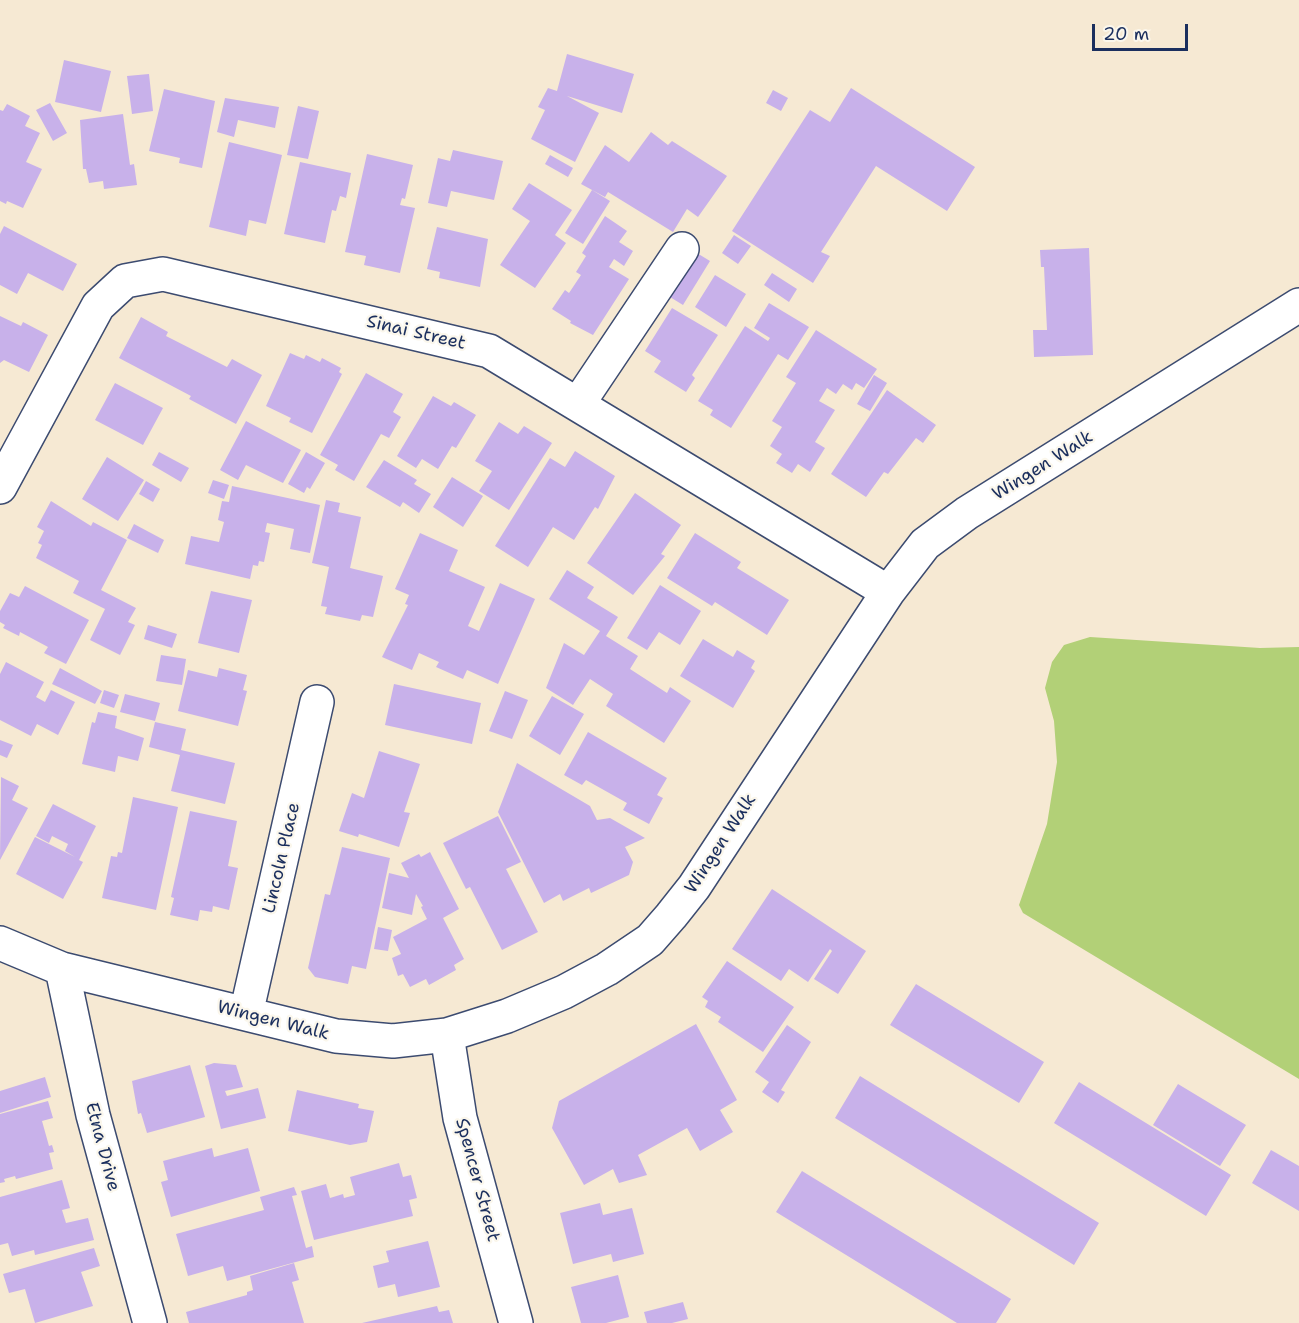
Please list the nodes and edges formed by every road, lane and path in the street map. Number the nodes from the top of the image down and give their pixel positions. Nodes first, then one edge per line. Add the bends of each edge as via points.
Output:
1 (682, 249) dead end
2 (1299, 305) edge
3 (578, 404) junction
4 (0, 487) edge
5 (888, 592) junction
6 (317, 702) dead end
7 (0, 943) edge
8 (62, 969) junction
9 (246, 1014) junction
10 (447, 1035) junction
11 (150, 1323) edge
12 (516, 1323) edge

1 - 3 street
2 - 5 street, Wingen Walk via 966,513 925,544
3 - 4 street, Sinai Street via 489,351 163,274 125,280 98,306
3 - 5 street, Sinai Street
5 - 10 street, Wingen Walk via 694,887 650,940 564,992
6 - 9 street, Lincoln Place
7 - 8 street, Wingen Walk
8 - 9 street, Wingen Walk
8 - 11 street, Etna Drive via 93,1115
9 - 10 street, Wingen Walk via 336,1036 393,1041
10 - 12 street, Spencer Street via 460,1118

